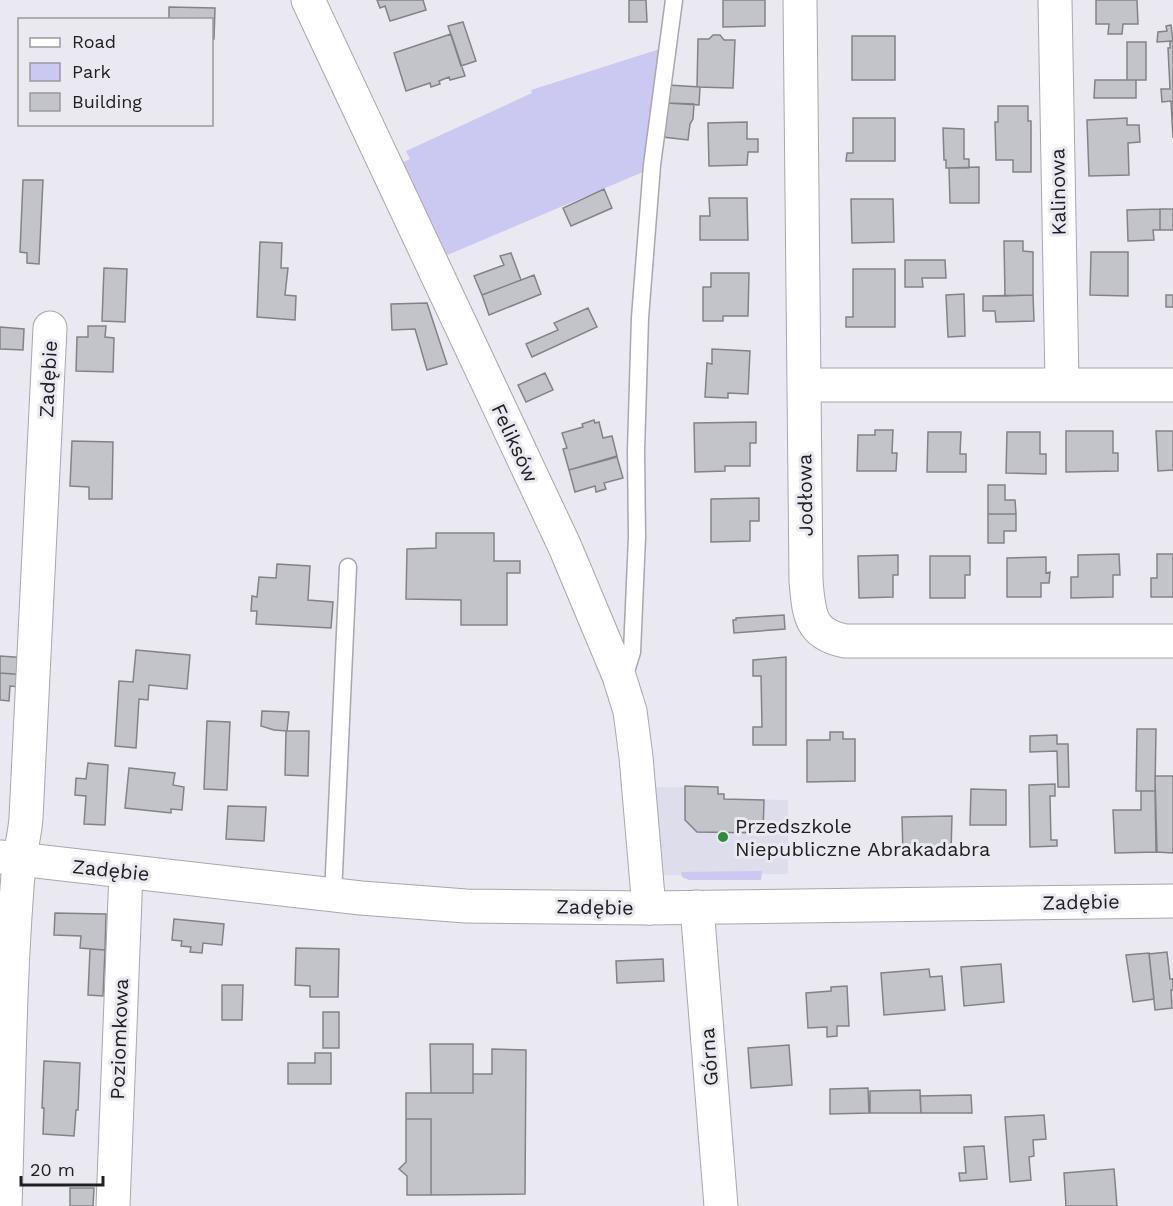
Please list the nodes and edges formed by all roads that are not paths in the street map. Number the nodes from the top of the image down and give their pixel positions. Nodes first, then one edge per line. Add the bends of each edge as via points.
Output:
1 (308, 0) edge
2 (674, 0) edge
3 (800, 0) edge
4 (1055, 0) edge
5 (50, 328) dead end
6 (1062, 384) junction
7 (804, 385) junction
8 (1173, 385) edge
9 (348, 567) dead end
10 (1173, 641) edge
11 (619, 676) junction
12 (10, 858) edge
13 (126, 872) junction
14 (333, 895) junction
15 (1173, 901) edge
16 (698, 907) junction
17 (649, 908) junction
18 (5, 1206) edge
19 (113, 1206) edge
20 (721, 1206) edge

1 - 11 street, Feliksów via 565,547
2 - 11 lane via 652,165 640,318 632,652 627,668
3 - 7 street, Jodłowa
4 - 6 street, Kalinowa
5 - 12 street, Zadębie via 26,828
6 - 7 street
6 - 8 street
7 - 10 street, Jodłowa via 806,581 811,618 817,629 832,639 845,641
9 - 14 lane
11 - 17 street, Feliksów via 630,711 636,756
12 - 13 street, Zadębie
12 - 18 street via 13,976
13 - 14 street, Zadębie
13 - 19 street, Poziomkowa
14 - 17 street, Zadębie via 466,906
15 - 16 street, Zadębie
16 - 17 street, Zadębie
16 - 20 street, Górna

